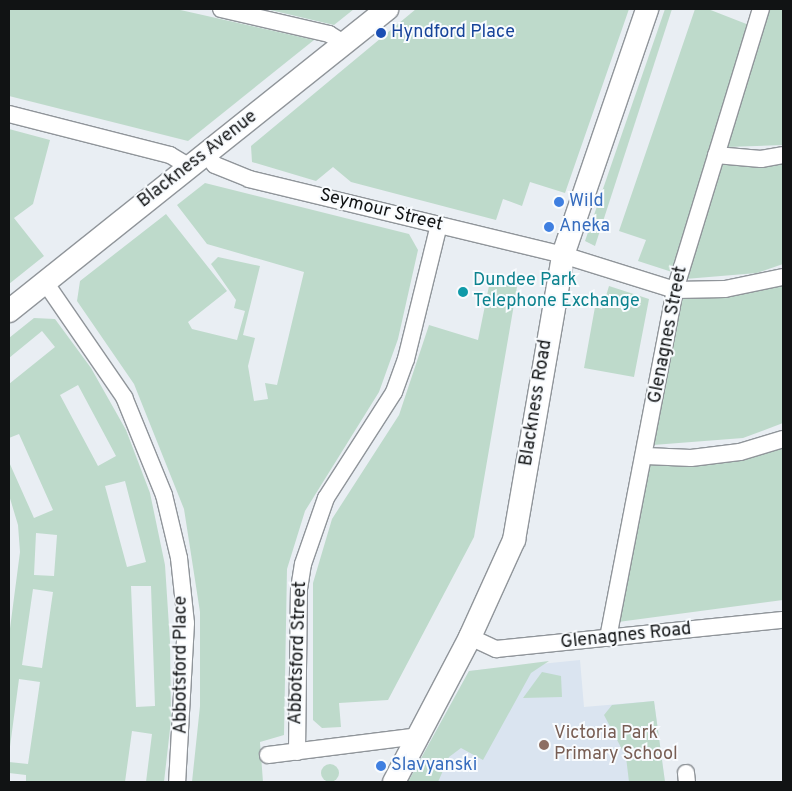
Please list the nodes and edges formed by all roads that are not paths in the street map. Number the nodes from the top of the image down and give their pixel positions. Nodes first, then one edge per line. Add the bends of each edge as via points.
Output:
1 (221, 9) edge
2 (387, 9) edge
3 (647, 9) edge
4 (761, 9) edge
5 (345, 44) junction
6 (9, 114) edge
7 (783, 155) edge
8 (716, 156) junction
9 (198, 161) junction
10 (439, 225) junction
11 (563, 255) junction
12 (783, 276) edge
13 (45, 282) junction
14 (675, 290) junction
15 (9, 311) edge
16 (783, 439) edge
17 (646, 456) junction
18 (783, 620) edge
19 (470, 637) junction
20 (608, 638) junction
21 (418, 736) junction
22 (297, 752) junction
23 (268, 755) dead end
24 (177, 782) edge
25 (394, 782) edge

1 - 5 street via 329,34
2 - 5 street, Blackness Avenue
3 - 11 street, Blackness Road
4 - 8 street, Glenagnes Street
5 - 9 street, Blackness Avenue
6 - 9 street, Seymour Street
7 - 8 street via 761,159
8 - 14 street, Glenagnes Street
9 - 10 street, Seymour Street via 249,178
9 - 13 street, Blackness Avenue
10 - 11 street, Seymour Street
10 - 22 street, Abbotsford Street via 406,359 394,392 326,498 303,564 299,589
11 - 14 street, Seymour Street
11 - 19 street, Blackness Road via 514,540
12 - 14 street, Seymour Street via 725,289
13 - 15 street, Blackness Avenue
13 - 24 street, Abbotsford Place via 124,397 164,495 179,558 186,623
14 - 17 street, Glenagnes Street
16 - 17 street via 710,456
17 - 20 street, Glenagnes Street
18 - 20 street, Glenagnes Road
19 - 20 street, Glenagnes Road via 496,649
19 - 21 street, Blackness Road
21 - 22 street, Abbotsford Street
21 - 25 street, Blackness Road
22 - 23 street, Abbotsford Street

